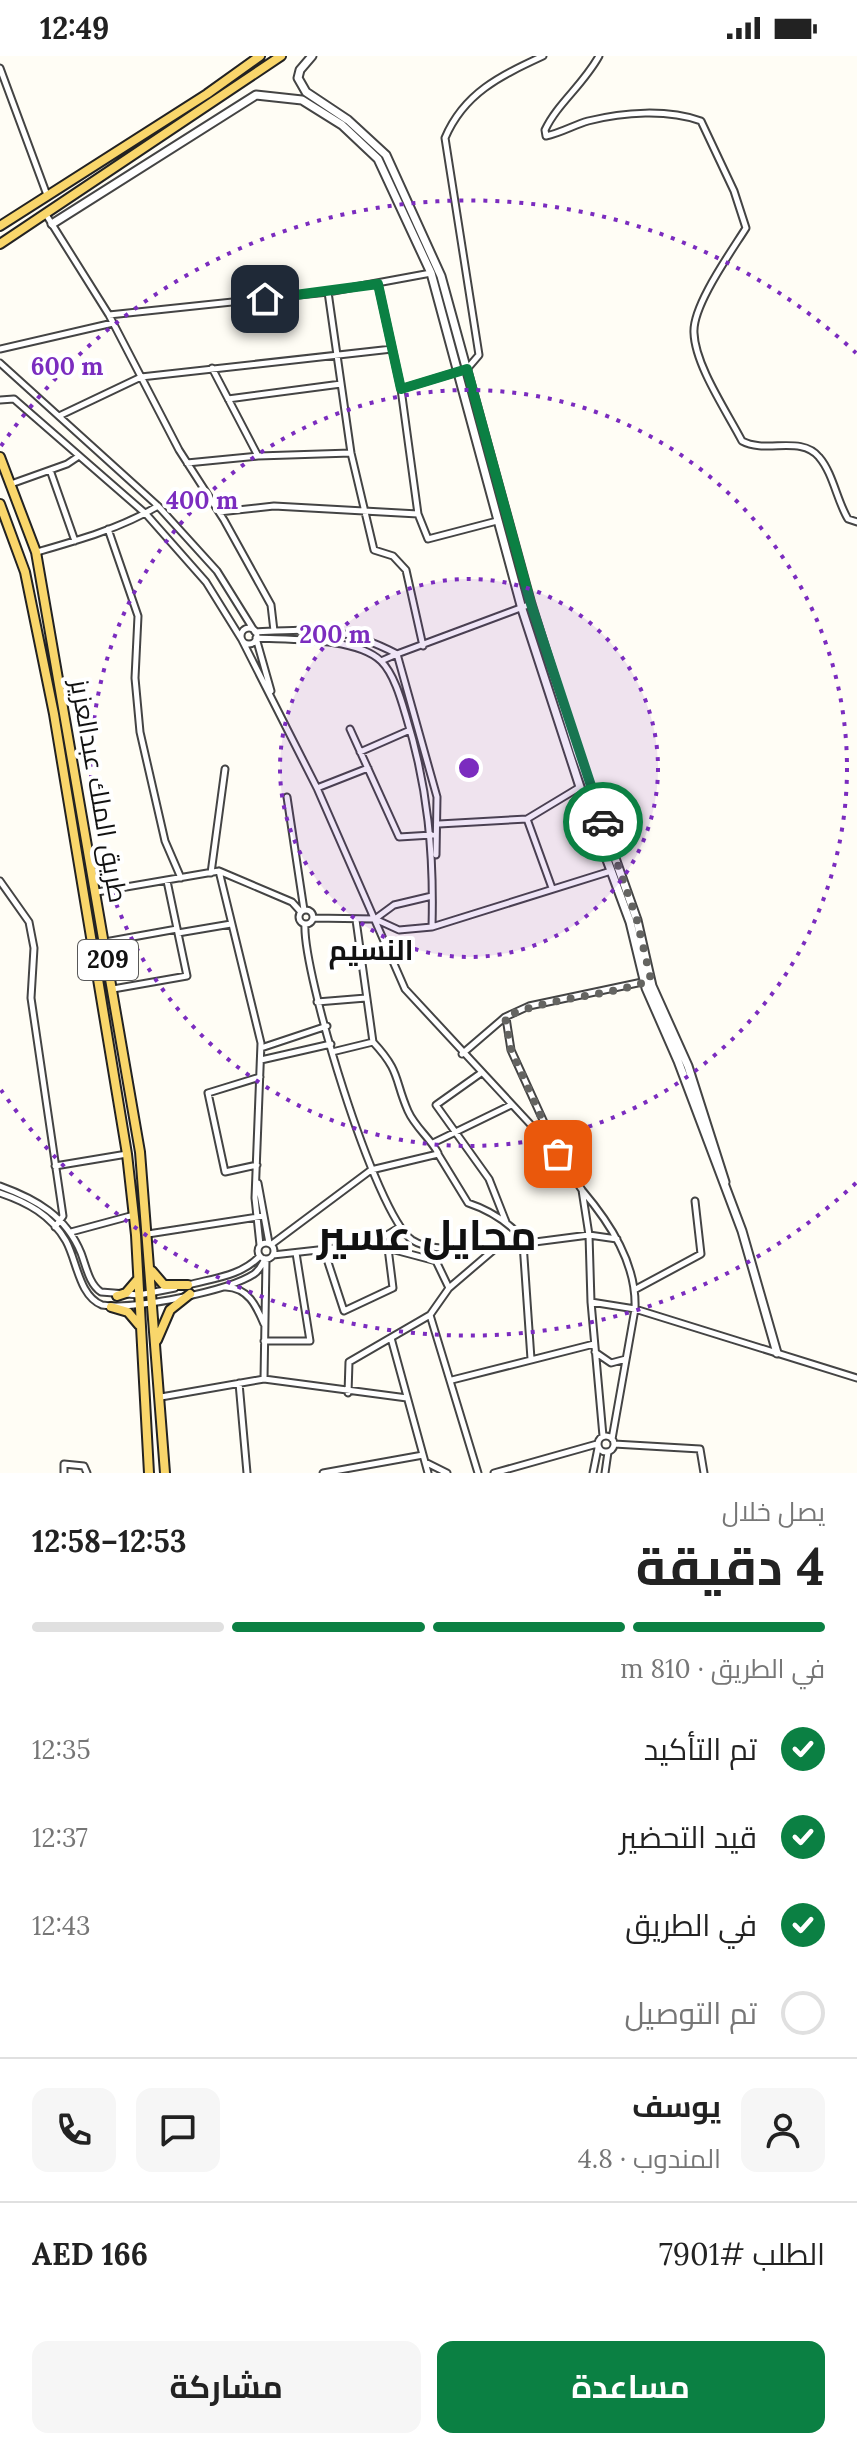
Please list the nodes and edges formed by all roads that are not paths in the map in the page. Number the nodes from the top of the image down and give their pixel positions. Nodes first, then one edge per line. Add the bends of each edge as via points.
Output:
1 (260, 56) edge
2 (281, 56) edge
3 (312, 56) edge
4 (543, 56) edge
5 (599, 56) edge
6 (0, 68) edge
7 (47, 195) junction
8 (45, 213) junction
9 (52, 224) junction
10 (0, 226) edge
11 (0, 244) edge
12 (431, 273) junction
13 (378, 284) junction
14 (328, 292) junction
15 (109, 315) junction
16 (113, 323) junction
17 (0, 349) edge
18 (392, 349) junction
19 (337, 354) junction
20 (0, 363) edge
21 (212, 368) junction
22 (464, 370) junction
23 (141, 377) junction
24 (341, 384) junction
25 (401, 389) junction
26 (228, 399) junction
27 (0, 400) edge
28 (59, 416) junction
29 (351, 453) junction
30 (79, 455) junction
31 (258, 456) junction
32 (0, 457) edge
33 (187, 463) junction
34 (50, 470) junction
35 (10, 484) junction
36 (0, 504) edge
37 (158, 506) junction
38 (365, 510) junction
39 (219, 512) junction
40 (146, 514) junction
41 (418, 514) junction
42 (497, 521) junction
43 (857, 522) edge
44 (108, 529) junction
45 (75, 541) junction
46 (36, 552) junction
47 (531, 604) junction
48 (522, 609) junction
49 (274, 631) junction
50 (256, 635) junction
51 (242, 640) junction
52 (423, 646) junction
53 (397, 654) junction
54 (381, 661) junction
55 (272, 699) junction
56 (350, 729) dead end
57 (410, 730) junction
58 (360, 752) junction
59 (368, 768) junction
60 (225, 769) dead end
61 (580, 787) junction
62 (317, 788) junction
63 (287, 797) dead end
64 (527, 819) junction
65 (439, 824) junction
66 (432, 835) junction
67 (219, 871) junction
68 (612, 871) junction
69 (434, 872) junction
70 (211, 873) junction
71 (181, 878) junction
72 (0, 881) edge
73 (167, 881) junction
74 (552, 888) junction
75 (97, 892) junction
76 (433, 895) junction
77 (302, 911) junction
78 (313, 918) junction
79 (375, 919) junction
80 (356, 920) junction
81 (231, 924) junction
82 (305, 924) junction
83 (432, 927) junction
84 (177, 931) junction
85 (105, 942) junction
86 (648, 981) junction
87 (113, 989) junction
88 (366, 998) junction
89 (317, 1002) junction
90 (505, 1017) junction
91 (327, 1026) junction
92 (373, 1042) junction
93 (331, 1044) junction
94 (261, 1048) junction
95 (332, 1052) junction
96 (462, 1054) junction
97 (261, 1060) junction
98 (481, 1073) junction
99 (260, 1077) junction
100 (511, 1105) junction
101 (458, 1131) junction
102 (433, 1143) junction
103 (127, 1154) junction
104 (438, 1154) junction
105 (558, 1154) junction
106 (257, 1165) junction
107 (55, 1166) junction
108 (371, 1170) junction
109 (256, 1178) junction
110 (0, 1186) edge
111 (582, 1190) junction
112 (0, 1193) edge
113 (695, 1201) dead end
114 (134, 1215) junction
115 (264, 1216) junction
116 (257, 1217) junction
117 (60, 1220) junction
118 (506, 1223) junction
119 (55, 1227) junction
120 (400, 1227) junction
121 (71, 1232) junction
122 (148, 1234) junction
123 (589, 1235) junction
124 (617, 1239) junction
125 (525, 1243) junction
126 (270, 1244) junction
127 (372, 1244) junction
128 (260, 1245) junction
129 (497, 1247) junction
130 (388, 1248) junction
131 (324, 1250) junction
132 (296, 1253) junction
133 (273, 1255) junction
134 (264, 1258) junction
135 (150, 1265) junction
136 (139, 1278) junction
137 (221, 1286) junction
138 (449, 1288) junction
139 (189, 1289) junction
140 (636, 1289) junction
141 (117, 1296) junction
142 (152, 1298) junction
143 (139, 1300) junction
144 (591, 1302) junction
145 (111, 1307) junction
146 (635, 1309) junction
147 (430, 1315) junction
148 (265, 1327) junction
149 (141, 1329) junction
150 (391, 1338) junction
151 (264, 1341) junction
152 (156, 1344) junction
153 (594, 1348) junction
154 (777, 1353) junction
155 (531, 1359) junction
156 (626, 1359) junction
157 (857, 1378) edge
158 (264, 1379) junction
159 (452, 1380) junction
160 (239, 1383) junction
161 (348, 1393) junction
162 (161, 1397) junction
163 (407, 1398) junction
164 (603, 1436) junction
165 (613, 1441) junction
166 (598, 1445) junction
167 (608, 1452) junction
168 (424, 1459) junction
169 (64, 1473) edge
170 (87, 1473) edge
171 (149, 1473) edge
172 (165, 1473) edge
173 (247, 1473) edge
174 (323, 1473) edge
175 (428, 1473) edge
176 (447, 1473) edge
177 (478, 1473) edge
178 (494, 1473) edge
179 (593, 1473) edge
180 (605, 1473) edge
181 (704, 1473) edge

1 - 7 main road
2 - 8 main road
3 - 22 street via 298,78 306,92 386,155 416,215 441,276
4 - 22 street via 474,93 455,115 445,138 479,355
5 - 43 street via 584,82 551,117 546,136 629,114 682,114 701,121 746,228 700,307 693,331 699,356 742,441 764,449 810,449 821,458 848,519
6 - 7 street
7 - 10 main road
8 - 9 street
8 - 11 main road
9 - 12 street via 256,95 302,100 342,125 378,159
9 - 15 street
12 - 13 street
12 - 22 street
13 - 14 street
13 - 18 street
14 - 15 street
14 - 19 street
15 - 16 street
16 - 17 street
16 - 23 street
18 - 19 street
18 - 25 street
19 - 21 street
19 - 24 street
20 - 28 street
21 - 23 street
21 - 26 street
22 - 25 street
22 - 42 street
22 - 47 street
23 - 28 street
23 - 33 street
24 - 26 street
24 - 29 street
25 - 41 street
26 - 31 street
27 - 30 street via 14,399
28 - 37 street
29 - 31 street
29 - 38 street
30 - 34 street
30 - 40 street
31 - 33 street
32 - 35 main road, طريق الملك عبدالعزيز / 209
33 - 39 street
34 - 35 street
34 - 45 street
35 - 46 main road, طريق الملك عبدالعزيز / 209
36 - 103 main road, طريق الملك عبدالعزيز / 209 via 25,572 54,714
37 - 40 street
37 - 50 street via 217,571
38 - 39 street via 274,506
38 - 41 street
38 - 52 street via 374,550 393,556 406,570
39 - 49 street via 271,605
40 - 44 street
40 - 51 street via 206,582
41 - 42 street via 428,539
42 - 48 street
44 - 45 street
44 - 71 street via 138,616 135,678 140,732 165,841
45 - 46 street
46 - 75 main road, طريق الملك عبدالعزيز / 209
47 - 48 street
47 - 86 street via 637,920
48 - 52 street
48 - 61 street
49 - 50 street
49 - 53 street via 331,629
50 - 51 street via 251,644
50 - 51 street via 244,630
50 - 54 street via 336,643
50 - 55 street
51 - 55 street
52 - 53 street
53 - 54 street
53 - 65 street via 421,727
54 - 57 street via 398,691
55 - 62 street
56 - 58 street
57 - 58 street
57 - 66 street
58 - 59 street
59 - 62 street
59 - 66 street via 399,837
60 - 70 street
61 - 64 street
61 - 68 street
62 - 79 street
63 - 77 street
64 - 65 street
64 - 74 street
65 - 69 street
66 - 69 street
67 - 70 street
67 - 77 street
67 - 81 street
68 - 74 street
68 - 86 street
69 - 76 street
70 - 71 street
71 - 73 street
72 - 107 street via 29,922 34,948 31,998
73 - 75 street
73 - 84 street
74 - 83 street
75 - 85 main road, طريق الملك عبدالعزيز / 209
76 - 79 street via 394,905
76 - 83 street
77 - 78 street via 310,911
77 - 82 street via 299,920
78 - 80 street
78 - 82 street
79 - 80 street
79 - 83 street via 399,930
79 - 96 street via 405,989
80 - 88 street
81 - 84 street
81 - 94 street
82 - 89 street
84 - 85 street
84 - 87 street via 187,976
85 - 87 main road, طريق الملك عبدالعزيز / 209
86 - 90 street via 529,1006
86 - 154 street via 727,1188
87 - 122 main road, طريق الملك عبدالعزيز / 209
88 - 89 street
88 - 92 street
89 - 91 street
90 - 96 street
90 - 105 street via 511,1050
91 - 93 street
91 - 94 street
92 - 95 street
92 - 102 street via 399,1078 408,1111
93 - 95 street
93 - 97 street
94 - 97 street
95 - 108 street
96 - 98 street
97 - 99 street
98 - 100 street
98 - 101 street via 436,1105
99 - 106 street
99 - 106 street via 208,1093 225,1172
100 - 101 street
100 - 105 street
101 - 102 street
101 - 118 street via 489,1179
102 - 104 street
103 - 107 street
103 - 114 main road, طريق الملك عبدالعزيز / 209
104 - 108 street
104 - 118 street via 468,1203
105 - 111 street
106 - 109 street
107 - 117 street
108 - 120 street
108 - 126 street
109 - 115 street
109 - 116 street
110 - 117 street via 41,1204
111 - 123 street
111 - 124 street
112 - 119 street via 31,1205
113 - 140 street via 701,1254
114 - 121 street
114 - 136 main road, طريق الملك عبدالعزيز / 209
115 - 116 street
115 - 126 street
116 - 122 street
116 - 128 street
117 - 119 street
117 - 121 street
118 - 125 street
119 - 145 street via 85,1290 97,1303
120 - 127 street
120 - 129 street via 412,1240 428,1246
121 - 141 street via 95,1288
122 - 135 main road, طريق الملك عبدالعزيز / 209
123 - 124 street
123 - 125 street
123 - 144 street
124 - 140 street
125 - 129 street
125 - 155 street
126 - 128 street
126 - 133 street
127 - 130 street
127 - 131 street
128 - 134 street
129 - 138 street
130 - 131 street via 393,1288 344,1311
130 - 138 street via 436,1261
131 - 132 street
132 - 133 street
132 - 151 street via 310,1341
133 - 134 street
134 - 137 street via 254,1274
134 - 139 street
134 - 148 street
135 - 139 main road via 164,1285
135 - 142 main road, طريق الملك عبدالعزيز / 209
136 - 141 main road
136 - 143 main road, طريق الملك عبدالعزيز / 209
137 - 139 street
137 - 148 street via 237,1287 255,1302
138 - 147 street
139 - 142 street
139 - 142 street
139 - 152 main road via 170,1310
140 - 146 street
141 - 143 street
142 - 143 street
142 - 143 street
142 - 152 main road, طريق الملك عبدالعزيز / 209
143 - 145 street
143 - 149 main road, طريق الملك عبدالعزيز / 209
144 - 146 street
144 - 153 street
145 - 149 main road via 128,1312
146 - 154 street
146 - 156 street
147 - 150 street
147 - 159 street
148 - 151 street
149 - 171 main road, طريق الملك عبدالعزيز / 209
150 - 161 street via 349,1362
150 - 163 street
151 - 158 street
152 - 162 main road, طريق الملك عبدالعزيز / 209
153 - 155 street
153 - 156 street via 605,1362
153 - 164 street
154 - 157 street
155 - 159 street
156 - 165 street
158 - 160 street
158 - 161 street
159 - 177 street
160 - 162 street
160 - 173 street
161 - 163 street
162 - 172 main road, طريق الملك عبدالعزيز / 209
163 - 168 street
164 - 165 street
164 - 166 street
165 - 167 street
165 - 181 street via 700,1449
166 - 167 street
166 - 178 street
166 - 179 street
167 - 180 street
168 - 174 street
168 - 175 street
168 - 176 street
169 - 170 street via 64,1464 84,1466

